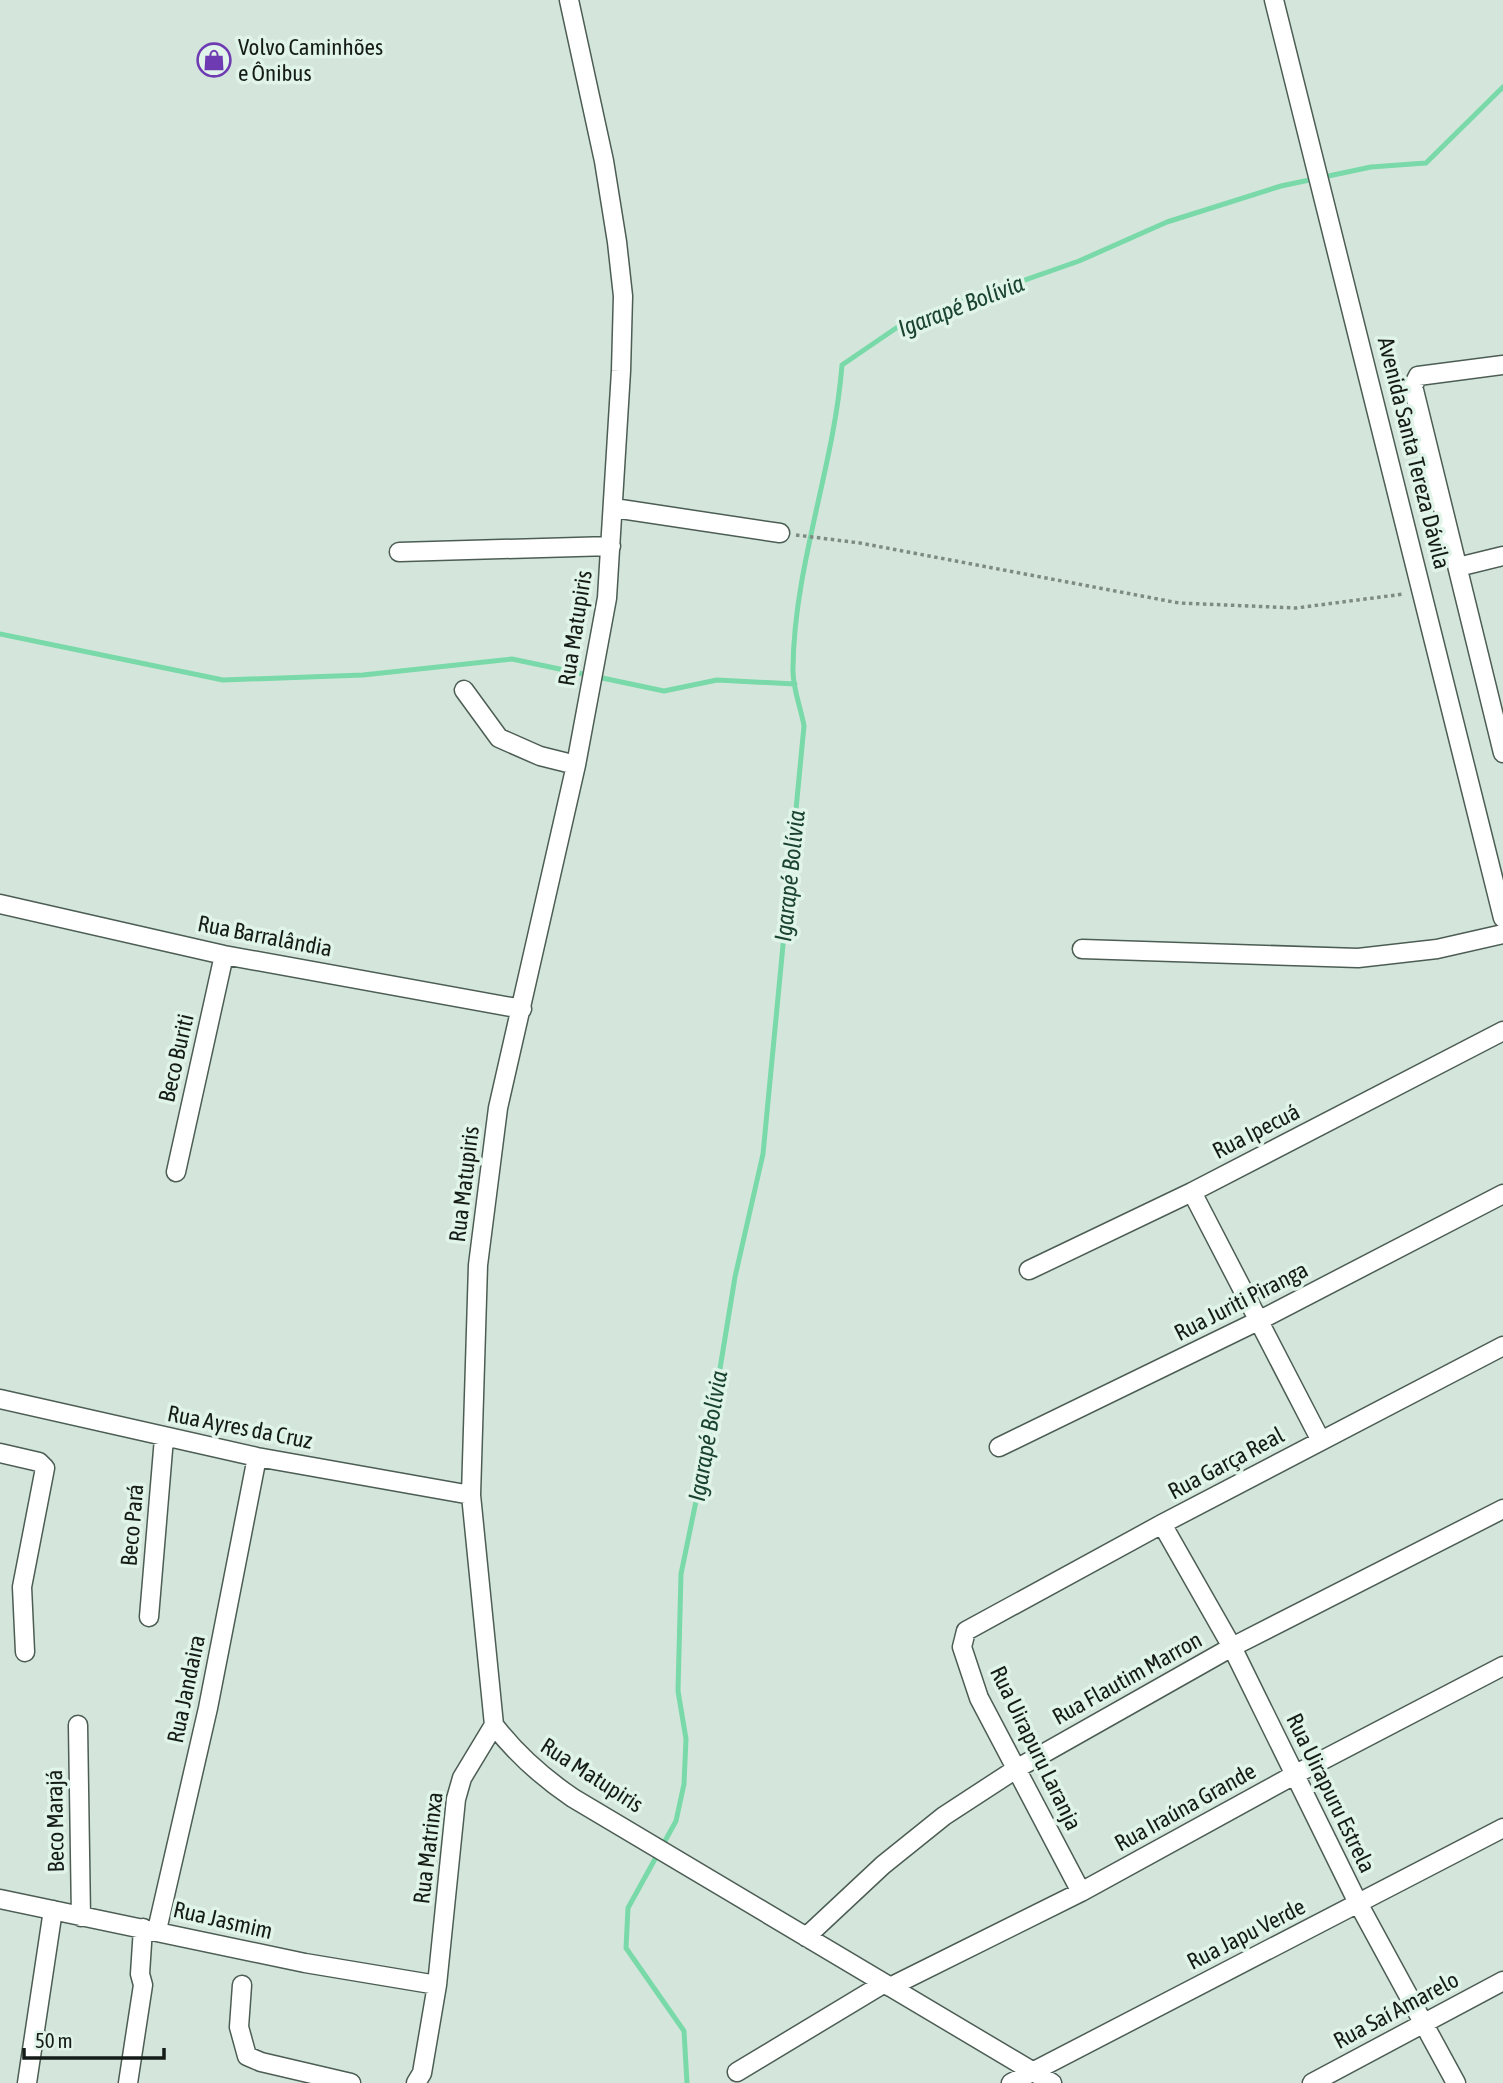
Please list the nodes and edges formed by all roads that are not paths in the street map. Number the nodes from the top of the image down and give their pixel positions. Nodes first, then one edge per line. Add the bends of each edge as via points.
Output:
1 (569, 0) edge
2 (1274, 0) edge
3 (1503, 365) edge
4 (614, 508) junction
5 (780, 533) road end
6 (611, 545) junction
7 (399, 552) dead end
8 (1503, 556) edge
9 (1458, 567) junction
10 (464, 690) dead end
11 (1503, 753) edge
12 (576, 765) junction
13 (0, 904) edge
14 (1503, 918) edge
15 (1503, 934) edge
16 (1082, 948) dead end
17 (224, 955) junction
18 (522, 1009) junction
19 (1503, 1031) edge
20 (176, 1172) dead end
21 (1192, 1192) junction
22 (1503, 1194) edge
23 (1029, 1270) dead end
24 (1260, 1320) junction
25 (1503, 1346) edge
26 (0, 1399) edge
27 (164, 1437) junction
28 (1321, 1441) junction
29 (999, 1447) dead end
30 (0, 1453) edge
31 (257, 1457) junction
32 (471, 1496) junction
33 (1503, 1509) edge
34 (1162, 1524) junction
35 (149, 1617) dead end
36 (974, 1627) joint
37 (1232, 1647) junction
38 (25, 1652) dead end
39 (1503, 1666) edge
40 (78, 1725) dead end
41 (494, 1725) junction
42 (1016, 1769) junction
43 (1296, 1774) junction
44 (1503, 1828) edge
45 (1081, 1892) junction
46 (0, 1899) edge
47 (1358, 1903) junction
48 (53, 1910) junction
49 (80, 1917) junction
50 (150, 1929) junction
51 (806, 1937) junction
52 (1503, 1981) edge
53 (243, 1985) dead end
54 (437, 1985) junction
55 (887, 1986) junction
56 (1423, 2022) junction
57 (737, 2072) dead end
58 (1033, 2072) junction
59 (27, 2083) edge
60 (128, 2083) edge
61 (351, 2083) edge
62 (416, 2083) edge
63 (1012, 2083) edge
64 (1052, 2083) edge
65 (1312, 2083) edge
66 (1456, 2083) edge

1 - 4 street, Rua Matupiris via 604,161 624,296
2 - 14 street, Avenida Santa Tereza Dávila
3 - 9 street via 1418,376 1412,386
4 - 5 street
4 - 6 street, Rua Matupiris
6 - 7 street
6 - 12 street, Rua Matupiris via 607,598
8 - 9 street
9 - 11 street
10 - 12 street via 499,738 540,757
12 - 18 street, Rua Matupiris
13 - 17 street, Rua Barralândia
15 - 16 street via 1437,949 1358,958
17 - 18 street, Rua Barralândia
17 - 20 street, Beco Buriti
18 - 32 street, Rua Matupiris via 498,1108 478,1265
19 - 21 street, Rua Ipecuá
21 - 23 street, Rua Ipecuá
21 - 24 street
22 - 24 street, Rua Juriti Piranga
24 - 28 street
24 - 29 street, Rua Juriti Piranga
25 - 28 street, Rua Garça Real
26 - 27 street, Rua Ayres da Cruz
27 - 31 street, Rua Ayres da Cruz
27 - 35 street, Beco Pará
28 - 34 street, Rua Garça Real
30 - 38 street via 39,1462 45,1468 22,1587
31 - 32 street, Rua Ayres da Cruz
31 - 50 street, Rua Jandaira via 208,1708
32 - 41 street, Rua Matupiris
33 - 37 street, Rua Flautim Marron
34 - 36 street, Rua Garça Real
34 - 37 street, Rua Uirapuru Estrela
36 - 42 street, Rua Uirapuru Laranja via 962,1637 962,1647 979,1698
37 - 42 street, Rua Flautim Marron
37 - 43 street, Rua Uirapuru Estrela
39 - 43 street, Rua Iraúna Grande
40 - 49 street, Beco Marajá
41 - 51 street, Rua Matupiris via 541,1776
41 - 54 street, Rua Matrinxa via 462,1778 456,1799
42 - 45 street, Rua Uirapuru Laranja
42 - 51 street, Rua Flautim Marron via 944,1816
43 - 45 street, Rua Iraúna Grande
43 - 47 street, Rua Uirapuru Estrela
44 - 47 street, Rua Japu Verde
45 - 55 street, Rua Iraúna Grande
46 - 48 street, Rua Jasmim
47 - 56 street, Rua Uirapuru Estrela
47 - 58 street, Rua Japu Verde
48 - 49 street, Rua Jasmim
48 - 59 street
49 - 50 street, Rua Jasmim
50 - 54 street, Rua Jasmim via 305,1964
50 - 60 street, Rua Jandaira via 140,1974 143,1985
51 - 55 street, Rua Matupiris
52 - 56 street, Rua Saí Amarelo
53 - 61 street via 239,2027 247,2056
54 - 62 street, Rua Matrinxa via 422,2073
55 - 57 street, Rua Iraúna Grande
55 - 58 street, Rua Matupiris
56 - 65 street, Rua Saí Amarelo
56 - 66 street, Rua Uirapuru Estrela
58 - 63 street, Rua Japu Verde
58 - 64 street, Rua Matupiris

